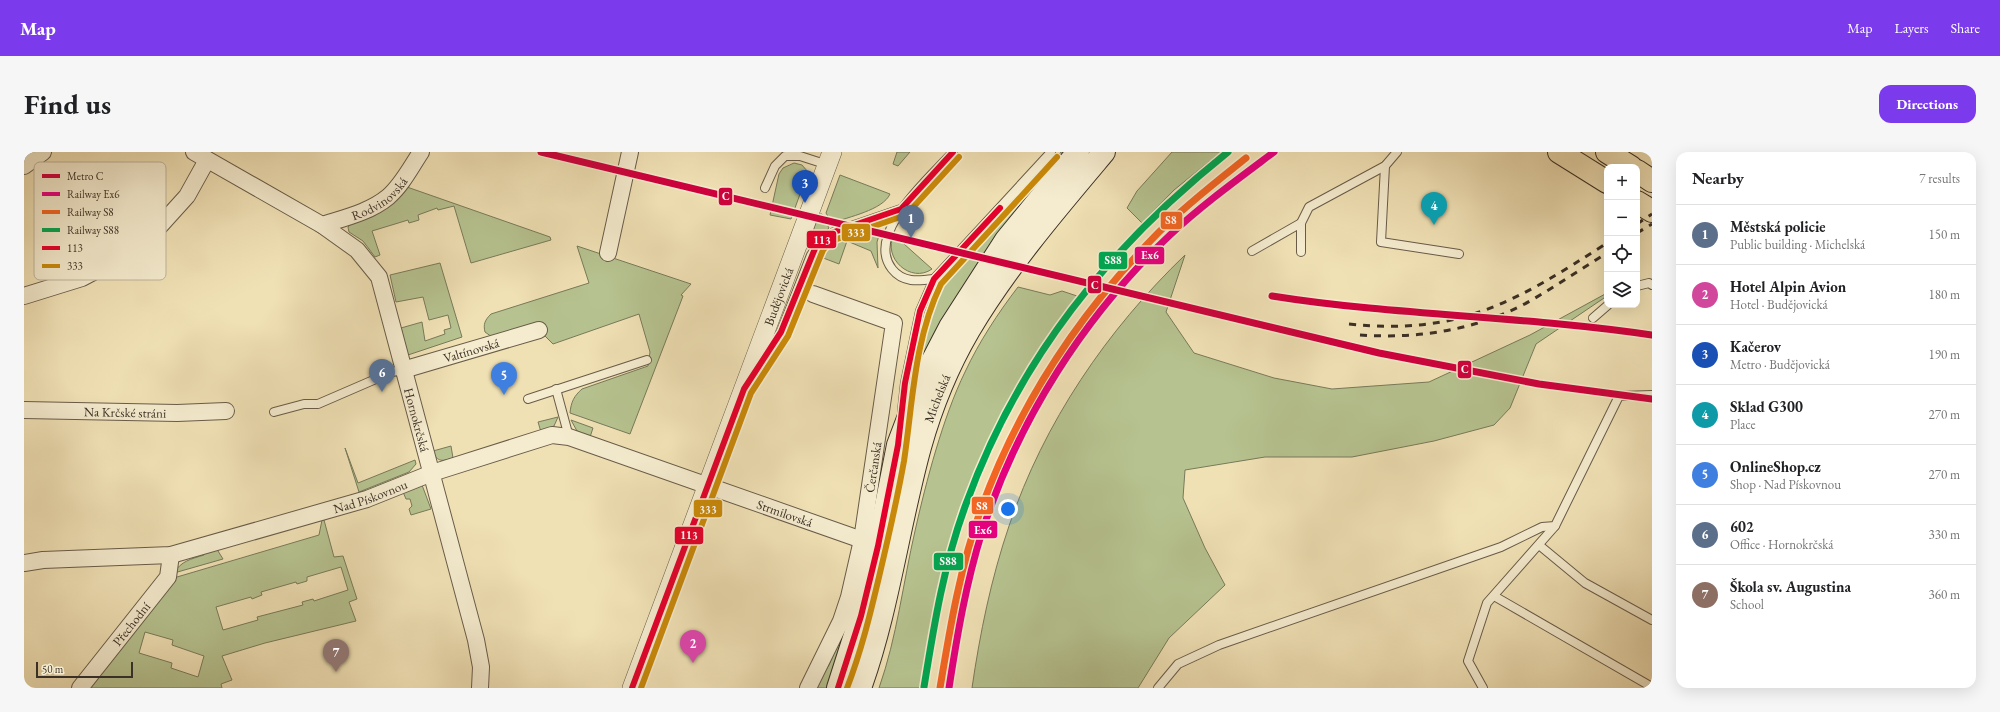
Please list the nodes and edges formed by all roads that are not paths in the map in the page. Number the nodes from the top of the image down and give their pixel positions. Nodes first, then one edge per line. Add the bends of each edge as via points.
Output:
1 (43, 152) edge
2 (421, 152) edge
3 (630, 152) edge
4 (953, 152) edge
5 (1051, 152) edge
6 (1078, 152) edge
7 (1104, 152) edge
8 (1397, 152) edge
9 (1559, 152) edge
10 (1607, 152) edge
11 (200, 156) edge
12 (830, 158) edge
13 (1626, 164) edge
14 (24, 166) edge
15 (1385, 166) junction
16 (1640, 173) edge
17 (1604, 180) edge
18 (1652, 181) edge
19 (765, 188) dead end
20 (901, 209) junction
21 (166, 220) edge
22 (1301, 223) junction
23 (322, 225) junction
24 (1252, 251) dead end
25 (1301, 252) dead end
26 (608, 253) dead end
27 (1459, 254) dead end
28 (934, 279) junction
29 (76, 280) edge
30 (1640, 285) edge
31 (1652, 285) edge
32 (813, 294) dead end
33 (24, 296) edge
34 (1605, 308) edge
35 (1593, 318) dead end
36 (539, 330) dead end
37 (647, 360) dead end
38 (403, 370) junction
39 (556, 389) junction
40 (744, 389) junction
41 (1652, 395) edge
42 (528, 399) dead end
43 (24, 410) edge
44 (226, 411) dead end
45 (274, 412) dead end
46 (569, 437) junction
47 (898, 445) junction
48 (432, 473) junction
49 (708, 486) junction
50 (1555, 526) junction
51 (862, 540) junction
52 (1538, 545) junction
53 (171, 555) junction
54 (24, 562) edge
55 (1494, 596) junction
56 (1652, 620) edge
57 (1652, 687) edge
58 (80, 688) edge
59 (480, 688) edge
60 (632, 688) edge
61 (808, 688) edge
62 (838, 688) edge
63 (860, 688) edge
64 (1158, 688) edge
65 (1482, 688) edge

1 - 14 street
2 - 23 street, Rodvinovská via 387,197 359,213
3 - 26 street
4 - 20 lane
5 - 28 lane
6 - 47 main road, Michelská via 1006,240 970,293 923,379
7 - 63 main road, Michelská via 995,289 968,332 942,385 921,447 884,611
8 - 15 lane
9 - 17 highway
10 - 13 highway
11 - 21 street via 187,196
11 - 23 street, Hornokrčská
12 - 19 lane via 785,156 775,166
12 - 40 street, Budějovická
15 - 22 lane via 1309,206
15 - 27 lane via 1381,242
16 - 18 highway
20 - 28 lane via 887,234 887,260 891,268 910,281
20 - 40 lane via 834,232 820,242 811,255 781,332
22 - 24 lane
22 - 25 lane
23 - 38 street, Hornokrčská via 357,250 379,277
28 - 47 lane via 918,318 905,383
29 - 33 street
30 - 31 lane via 1649,283
32 - 51 street, Čerčanská via 894,323
34 - 35 lane
36 - 38 street, Valtínovská
37 - 39 lane
38 - 45 lane via 392,372 318,404 304,404
38 - 48 street, Hornokrčská
39 - 42 lane
39 - 46 lane
40 - 49 street, Budějovická
41 - 50 lane via 1619,396
43 - 44 street, Na Krčské stráni via 177,413
46 - 48 street, Nad Pískovnou via 552,435
46 - 49 street, Nad Pískovnou
47 - 62 main road, Michelská via 861,616
48 - 53 street, Nad Pískovnou via 367,499
48 - 59 street, Hornokrčská via 476,640 481,667
49 - 51 street, Strmilovská
49 - 60 street, Budějovická
50 - 52 lane
50 - 64 lane via 1542,527 1501,547 1219,645 1178,664
51 - 61 street, Čerčanská via 841,621
52 - 55 lane
52 - 56 lane via 1585,583
53 - 54 street, Nad Pískovnou
53 - 58 street, Přechodní via 168,577
55 - 57 lane
55 - 65 lane via 1487,603 1468,661

